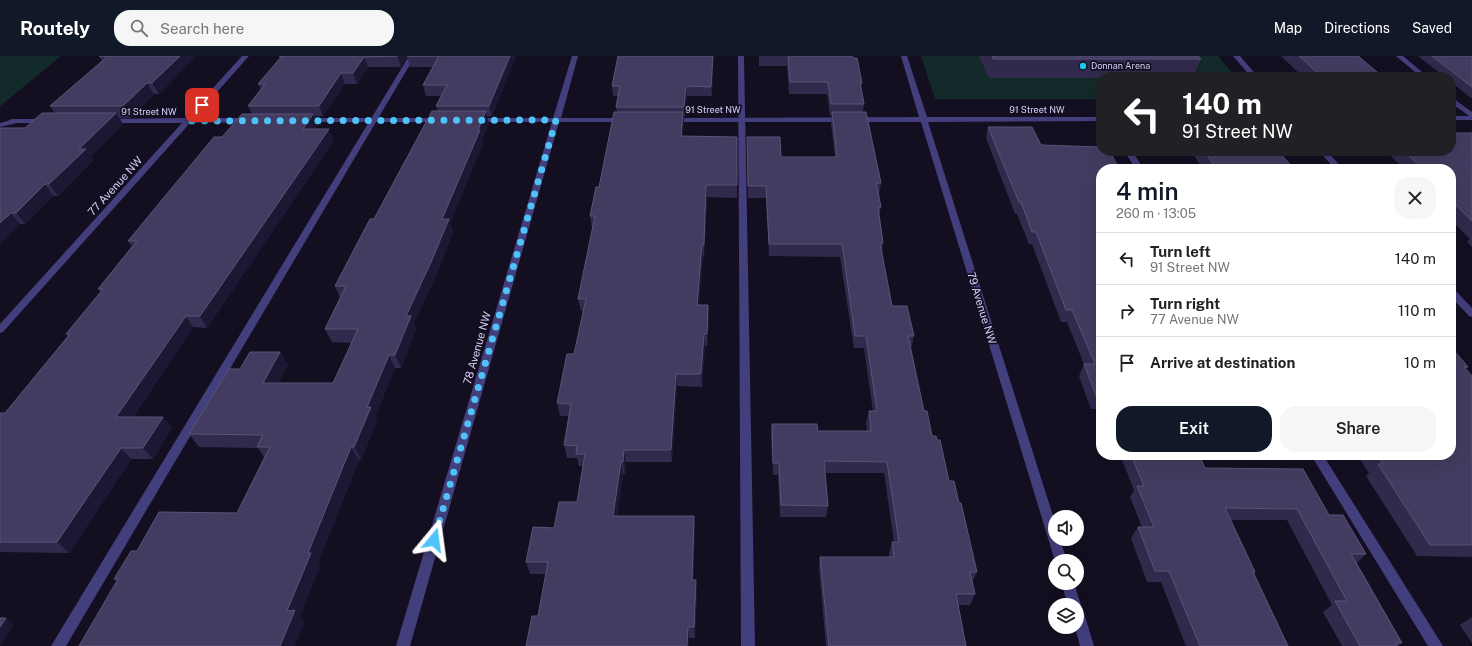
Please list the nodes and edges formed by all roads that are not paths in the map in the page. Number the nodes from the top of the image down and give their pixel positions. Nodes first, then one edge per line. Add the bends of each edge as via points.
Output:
1 (246, 56) edge
2 (412, 56) edge
3 (575, 56) edge
4 (741, 56) edge
5 (904, 56) edge
6 (1236, 56) edge
7 (1399, 56) edge
8 (1250, 72) edge
9 (1419, 72) edge
10 (1456, 103) edge
11 (1472, 117) edge
12 (1456, 118) edge
13 (742, 119) junction
14 (923, 119) junction
15 (1096, 119) edge
16 (262, 120) edge
17 (294, 120) edge
18 (374, 120) junction
19 (452, 120) edge
20 (467, 120) edge
21 (556, 120) junction
22 (631, 120) edge
23 (663, 120) edge
24 (60, 121) edge
25 (98, 121) edge
26 (188, 121) junction
27 (0, 126) edge
28 (1327, 156) edge
29 (1335, 164) edge
30 (1456, 296) edge
31 (1472, 314) edge
32 (0, 330) edge
33 (1320, 460) edge
34 (1059, 554) edge
35 (1083, 634) edge
36 (58, 646) edge
37 (403, 646) edge
38 (748, 646) edge
39 (1087, 646) edge
40 (1436, 646) edge

1 - 26 street, 77 Avenue NW
2 - 18 street
3 - 21 street, 78 Avenue NW
4 - 13 street
5 - 14 street, 79 Avenue NW
6 - 8 street
7 - 9 street
10 - 11 street
11 - 12 street
13 - 14 street, 91 Street NW
13 - 23 street, 91 Street NW
13 - 38 street
14 - 15 street, 91 Street NW
14 - 34 street, 79 Avenue NW
16 - 26 street, 91 Street NW
17 - 18 street
18 - 19 street
18 - 36 street
20 - 21 street
21 - 22 street
21 - 37 street, 78 Avenue NW
24 - 27 street via 14,121
25 - 26 street, 91 Street NW
26 - 32 street, 77 Avenue NW
28 - 29 street
30 - 31 street
33 - 40 street
35 - 39 street

